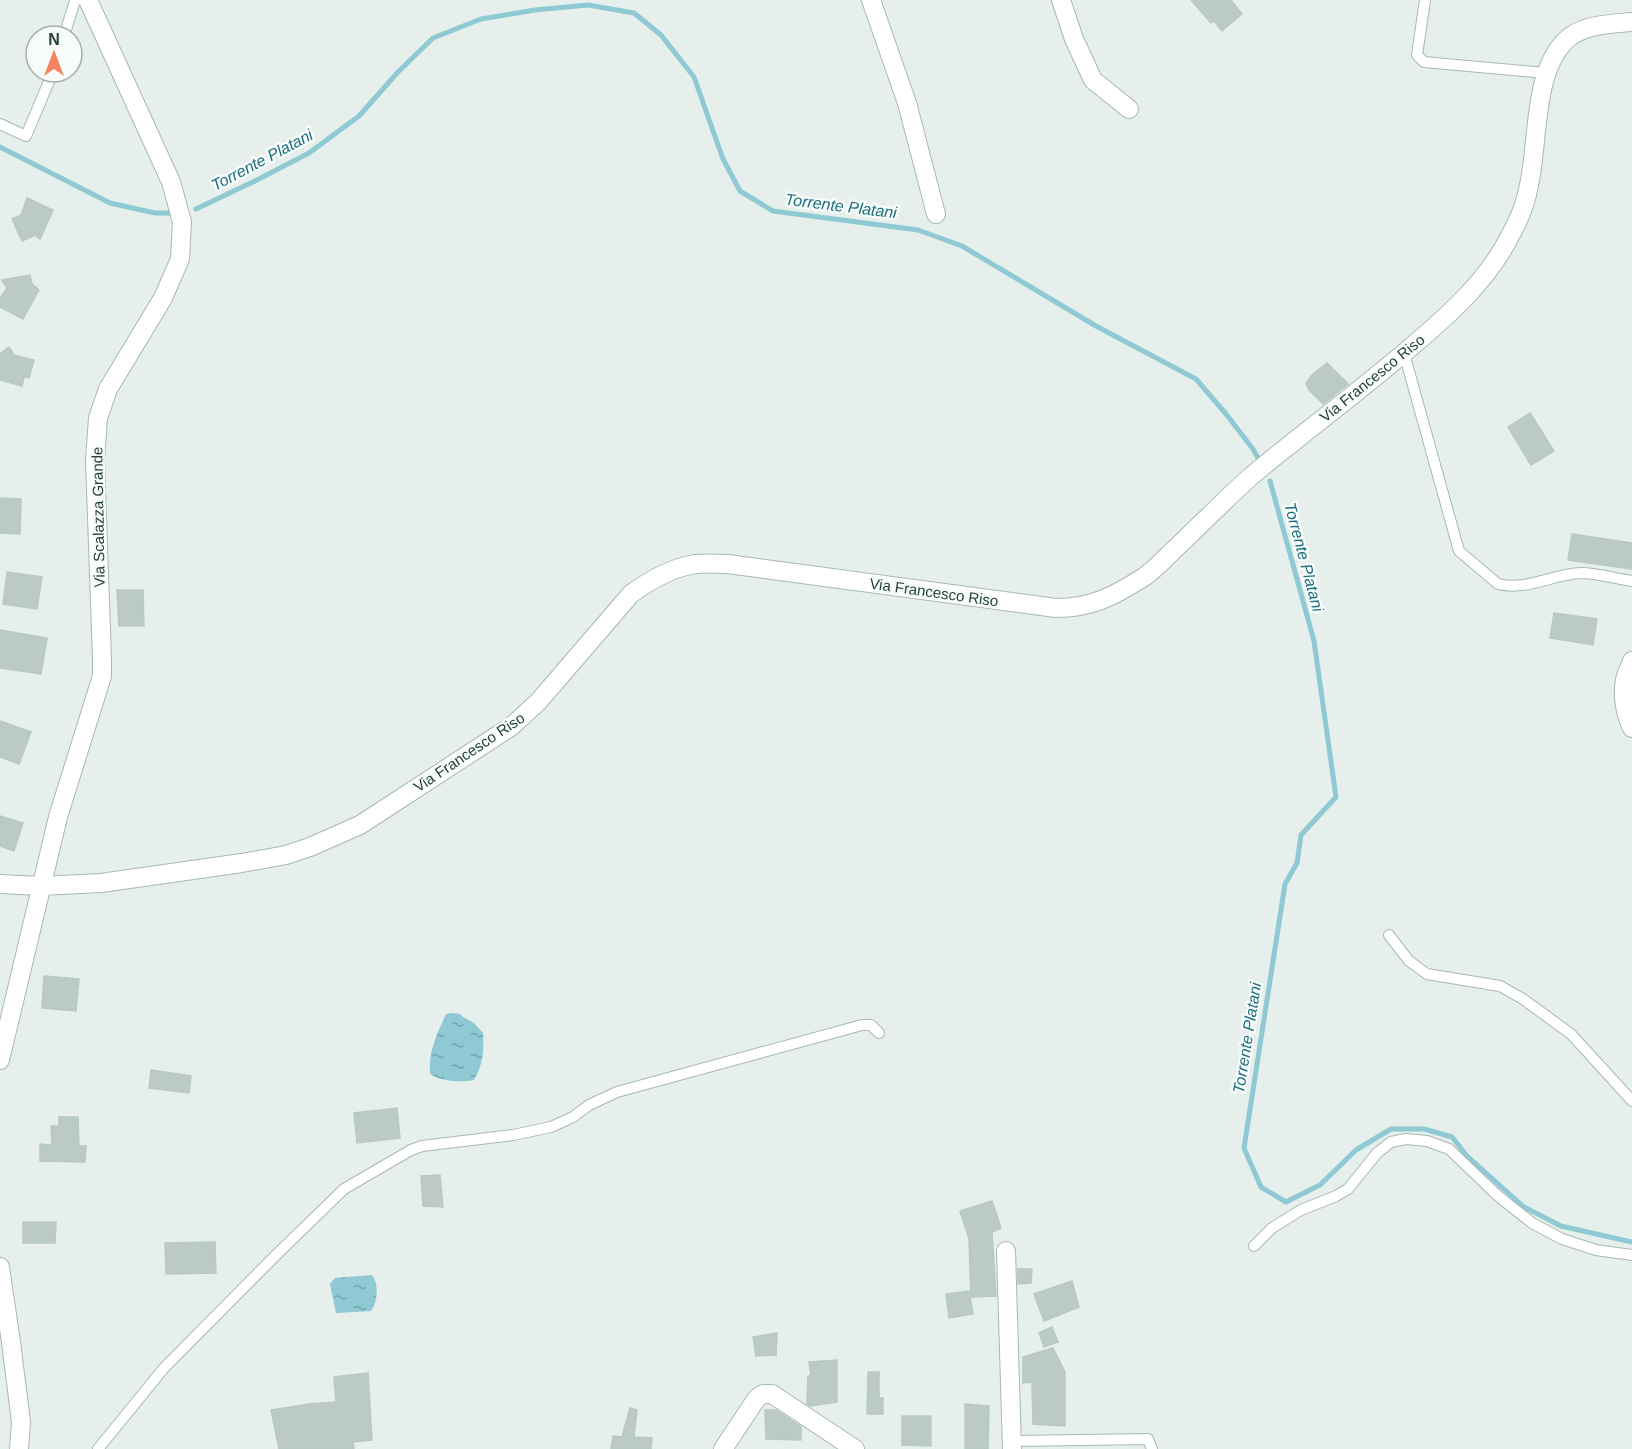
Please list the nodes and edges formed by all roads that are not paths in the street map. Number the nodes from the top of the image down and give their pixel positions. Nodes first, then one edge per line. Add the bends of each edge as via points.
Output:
1 (76, 0) edge
2 (88, 0) edge
3 (871, 0) edge
4 (1061, 0) edge
5 (1425, 0) edge
6 (1632, 22) edge
7 (68, 24) edge
8 (1546, 73) junction
9 (48, 84) edge
10 (1129, 109) dead end
11 (0, 124) edge
12 (936, 214) dead end
13 (1404, 353) junction
14 (1632, 581) edge
15 (1631, 666) edge
16 (1632, 728) edge
17 (0, 884) edge
18 (41, 886) junction
19 (1389, 935) dead end
20 (879, 1034) dead end
21 (0, 1060) edge
22 (1632, 1101) edge
23 (1254, 1246) dead end
24 (1006, 1251) dead end
25 (1632, 1255) edge
26 (0, 1267) edge
27 (1012, 1445) edge
28 (19, 1449) edge
29 (98, 1449) edge
30 (723, 1449) edge
31 (855, 1449) edge
32 (1152, 1449) edge

1 - 7 lane
2 - 18 street, Via Scalazza Grande via 171,182 183,222 180,259 163,298 108,389 98,418 95,460 102,676
3 - 12 street via 907,103
4 - 10 street via 1093,80
5 - 8 lane via 1417,55 1424,62
6 - 8 street, Via Francesco Riso via 1582,30 1570,36
8 - 13 street, Via Francesco Riso via 1530,185 1511,235 1495,262 1459,304
9 - 11 lane via 26,136
13 - 14 lane via 1459,551 1505,586 1583,573
13 - 18 street, Via Francesco Riso via 1251,476 1147,575 1108,598 1090,605 1056,608 728,564 675,569 631,594 538,702 512,726 360,825 275,857 101,883
15 - 16 street via 1625,680 1625,697
17 - 18 street, Via Francesco Riso
18 - 21 street, Via Scalazza Grande
19 - 22 lane via 1409,962 1427,974 1500,986 1523,999 1571,1034
20 - 29 lane via 872,1025 862,1025 617,1092 551,1127 411,1150 344,1189 164,1368
23 - 25 lane via 1272,1228 1301,1210 1348,1189 1377,1153 1391,1142 1406,1139 1449,1149 1498,1196 1532,1223 1562,1239 1596,1250
24 - 27 street
26 - 28 street via 21,1422
27 - 32 lane via 1148,1439
30 - 31 street via 762,1394 772,1394

